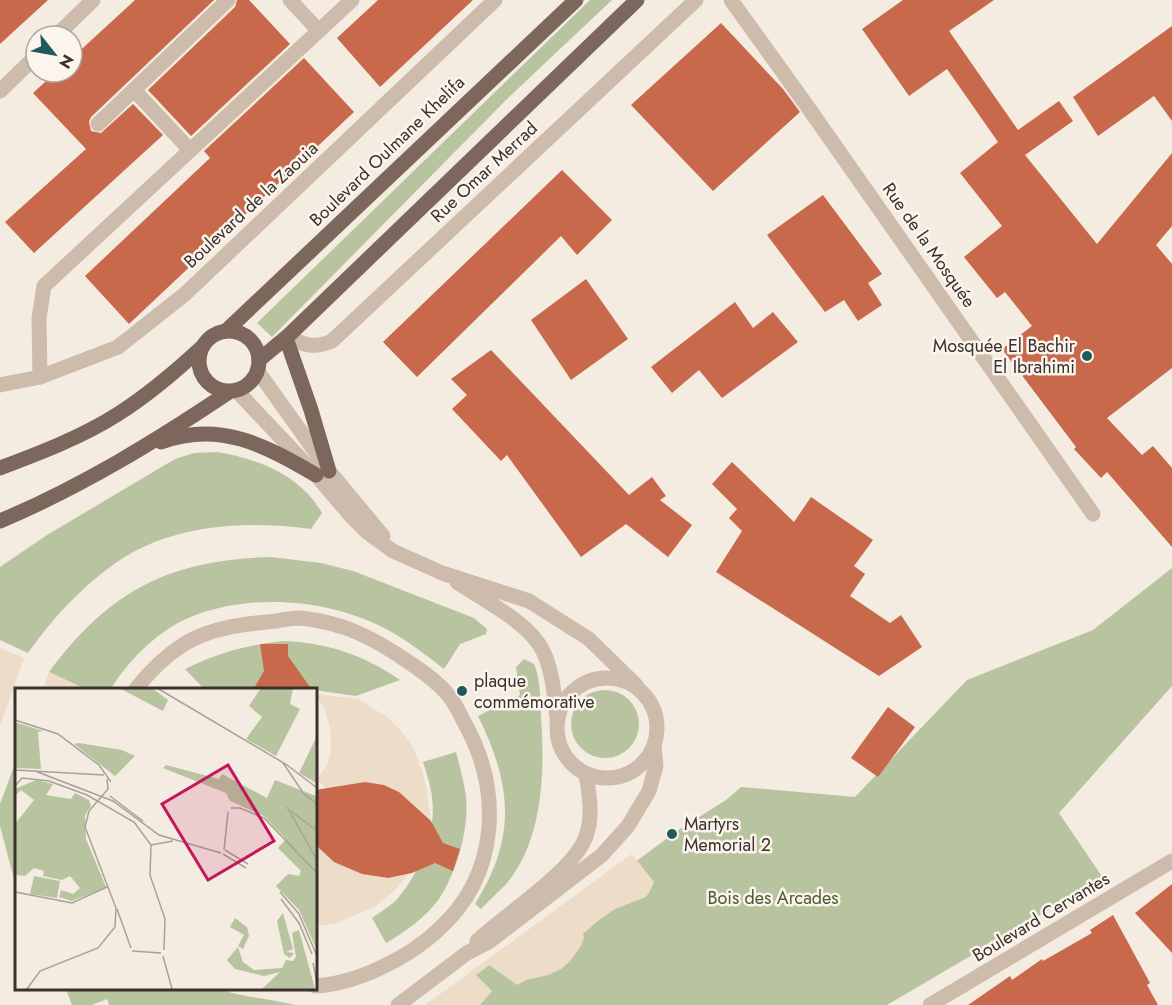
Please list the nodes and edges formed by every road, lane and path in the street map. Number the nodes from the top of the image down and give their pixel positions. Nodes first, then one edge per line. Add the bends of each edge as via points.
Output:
1 (93, 0) edge
2 (228, 0) edge
3 (290, 0) edge
4 (352, 0) edge
5 (495, 0) edge
6 (576, 0) edge
7 (637, 0) edge
8 (696, 0) edge
9 (731, 0) edge
10 (68, 24) edge
11 (319, 31) junction
12 (24, 68) edge
13 (134, 90) junction
14 (0, 91) edge
15 (98, 124) dead end
16 (190, 150) junction
17 (226, 331) junction
18 (288, 337) junction
19 (201, 348) junction
20 (258, 365) junction
21 (40, 377) junction
22 (0, 385) edge
23 (232, 391) junction
24 (136, 452) junction
25 (0, 468) edge
26 (322, 473) junction
27 (1094, 514) dead end
28 (0, 522) edge
29 (442, 573) junction
30 (637, 686) junction
31 (136, 688) edge
32 (557, 719) junction
33 (654, 746) junction
34 (586, 774) junction
35 (1172, 861) edge
36 (467, 953) junction
37 (316, 986) edge
38 (398, 1005) edge
39 (930, 1005) edge

1 - 10 street
2 - 13 street
3 - 11 street
4 - 11 street
5 - 21 street, Boulevard de la Zaouia via 185,294 118,347
6 - 17 main road, Boulevard Oulmane Khelifa
7 - 18 main road
8 - 18 street, Rue Omar Merrad via 332,340 315,346
9 - 27 street, Rue de la Mosquée
11 - 16 street
12 - 14 street
13 - 15 street
13 - 16 street
16 - 21 street via 44,286 39,318
17 - 19 main road via 212,336
17 - 20 main road via 236,331 253,342
18 - 20 main road
18 - 26 main road via 311,410
19 - 23 main road via 201,373 212,387
19 - 25 main road via 116,415
20 - 23 main road via 249,383
20 - 26 street
21 - 22 street, Boulevard de la Zaouia
23 - 24 main road
23 - 26 street
24 - 26 main road via 171,438 226,434
24 - 28 main road
26 - 29 street via 359,525 393,551
29 - 30 street via 510,594 545,610 589,639
29 - 32 street via 531,634 549,665
30 - 32 street via 609,676 595,678 570,693
30 - 33 street via 656,713 658,730
31 - 37 street via 164,658 210,632 299,618 344,628 384,645 450,696 472,736 484,770 489,822 482,868 452,918 423,944 393,963
32 - 34 street via 556,732 566,757
33 - 34 street via 633,771 618,777
33 - 36 street via 656,766 649,791 628,826 602,855 490,941
34 - 36 street via 590,820 582,846 563,869
35 - 39 street, Boulevard Cervantes
36 - 38 street

